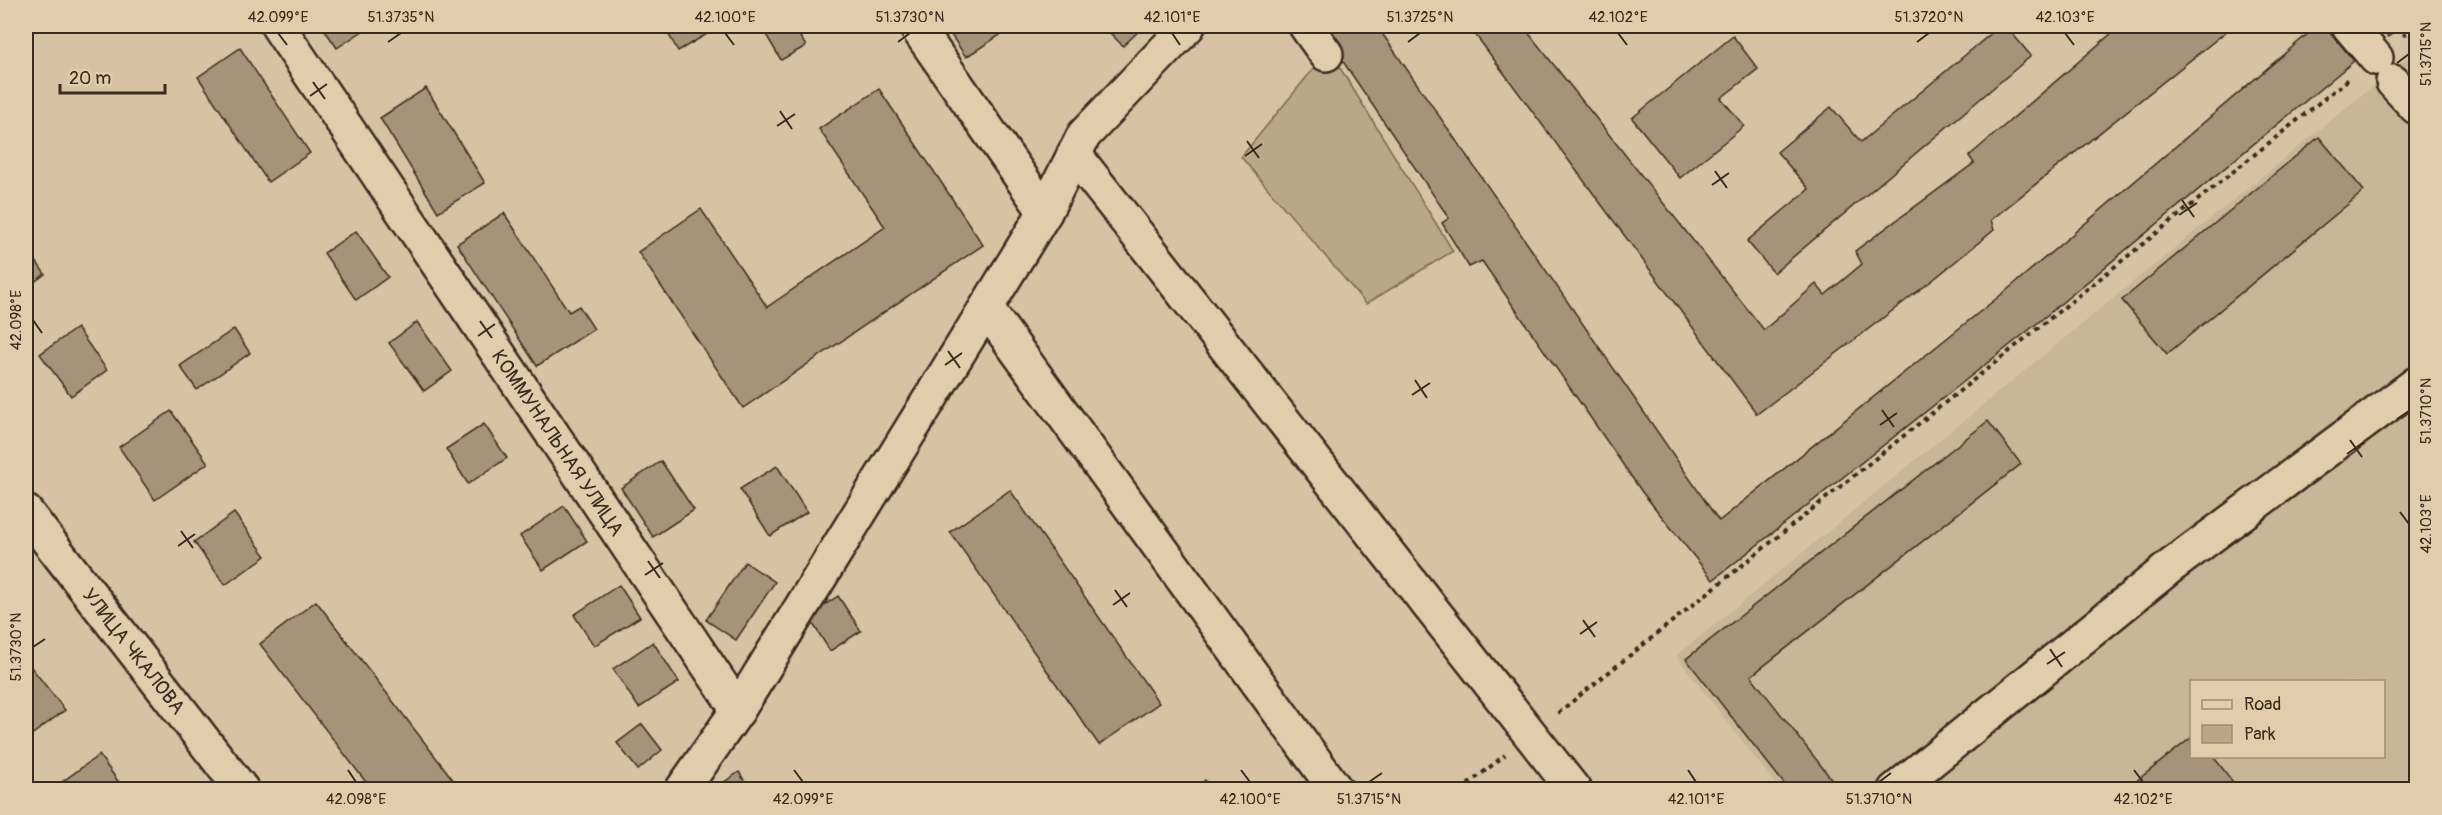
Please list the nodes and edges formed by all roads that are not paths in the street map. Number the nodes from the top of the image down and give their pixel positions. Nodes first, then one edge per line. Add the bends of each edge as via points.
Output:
1 (278, 26) edge
2 (916, 26) edge
3 (1188, 26) edge
4 (1306, 26) edge
5 (2349, 26) edge
6 (1326, 54) dead end
7 (2416, 107) edge
8 (1074, 154) junction
9 (1045, 212) junction
10 (986, 308) junction
11 (2416, 384) edge
12 (26, 512) edge
13 (738, 710) junction
14 (242, 789) edge
15 (682, 789) edge
16 (1336, 789) edge
17 (1574, 789) edge
18 (1895, 789) edge

1 - 13 street, КОММУНАЛЬНАЯ УЛИЦА
2 - 9 street
3 - 8 street via 1084,135
4 - 6 street
5 - 7 street
8 - 9 street
8 - 17 street
9 - 10 street
10 - 13 street
10 - 16 street
11 - 18 street via 2171,566
12 - 14 street, УЛИЦА ЧКАЛОВА
13 - 15 street

